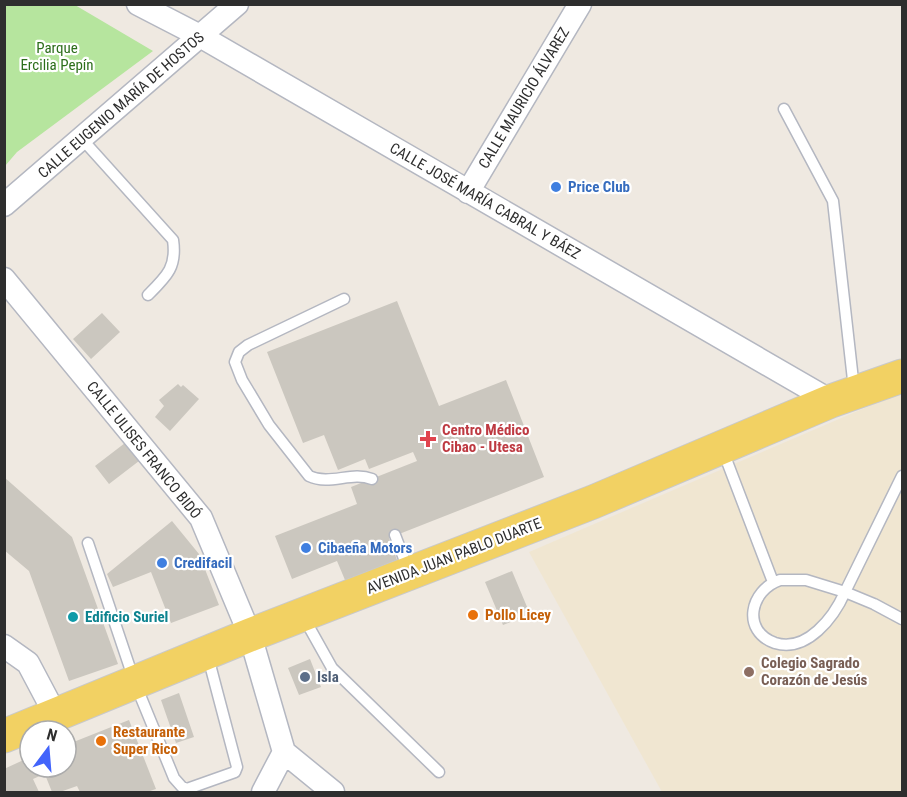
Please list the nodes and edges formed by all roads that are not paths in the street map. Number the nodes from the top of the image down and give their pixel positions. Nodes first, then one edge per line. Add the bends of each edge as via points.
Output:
1 (138, 4) edge
2 (237, 4) edge
3 (580, 4) edge
4 (200, 36) junction
5 (784, 109) dead end
6 (82, 139) junction
7 (468, 192) junction
8 (4, 205) edge
9 (4, 279) edge
10 (148, 295) dead end
11 (344, 299) dead end
12 (903, 376) edge
13 (843, 397) junction
14 (722, 448) junction
15 (903, 476) edge
16 (372, 479) dead end
17 (395, 535) dead end
18 (88, 543) dead end
19 (410, 573) junction
20 (772, 582) junction
21 (845, 592) junction
22 (303, 616) junction
23 (903, 620) edge
24 (250, 635) junction
25 (4, 646) edge
26 (207, 653) junction
27 (135, 683) junction
28 (55, 714) junction
29 (4, 736) edge
30 (284, 752) junction
31 (439, 772) dead end
32 (263, 792) edge
33 (333, 792) edge

1 - 4 street, CALLE JOSÉ MARÍA CABRAL Y BÁEZ
2 - 4 street, CALLE EUGENIO MARÍA DE HOSTOS
3 - 7 street, CALLE MAURICIO ÁLVAREZ
4 - 6 street, CALLE EUGENIO MARÍA DE HOSTOS
4 - 7 street, CALLE JOSÉ MARÍA CABRAL Y BÁEZ
5 - 13 lane via 833,201
6 - 8 street, CALLE EUGENIO MARÍA DE HOSTOS
6 - 10 lane via 173,240 175,258 163,280
7 - 13 street, CALLE JOSÉ MARÍA CABRAL Y BÁEZ
9 - 24 street, CALLE ULISES FRANCO BIDÓ via 201,518
11 - 16 lane via 248,345 235,362 270,425 309,476 329,481 362,475
12 - 13 main road, AVENIDA JUAN PABLO DUARTE
13 - 14 main road, AVENIDA JUAN PABLO DUARTE
14 - 19 main road, AVENIDA JUAN PABLO DUARTE
14 - 20 lane
15 - 21 lane
17 - 19 lane
18 - 27 lane
19 - 22 main road, AVENIDA JUAN PABLO DUARTE
20 - 21 lane via 806,580
20 - 21 lane via 757,597 753,610 762,635 774,643 801,641 817,632 830,619
21 - 23 lane
22 - 24 main road, AVENIDA JUAN PABLO DUARTE
22 - 31 lane via 332,668
24 - 26 main road, AVENIDA JUAN PABLO DUARTE
24 - 30 street, CALLE ULISES FRANCO BIDÓ
25 - 28 street via 28,663
26 - 27 main road, AVENIDA JUAN PABLO DUARTE
26 - 27 lane via 237,761 236,772 187,789 182,787 174,778
27 - 28 main road, AVENIDA JUAN PABLO DUARTE
28 - 29 main road, AVENIDA JUAN PABLO DUARTE
30 - 32 street
30 - 33 street

